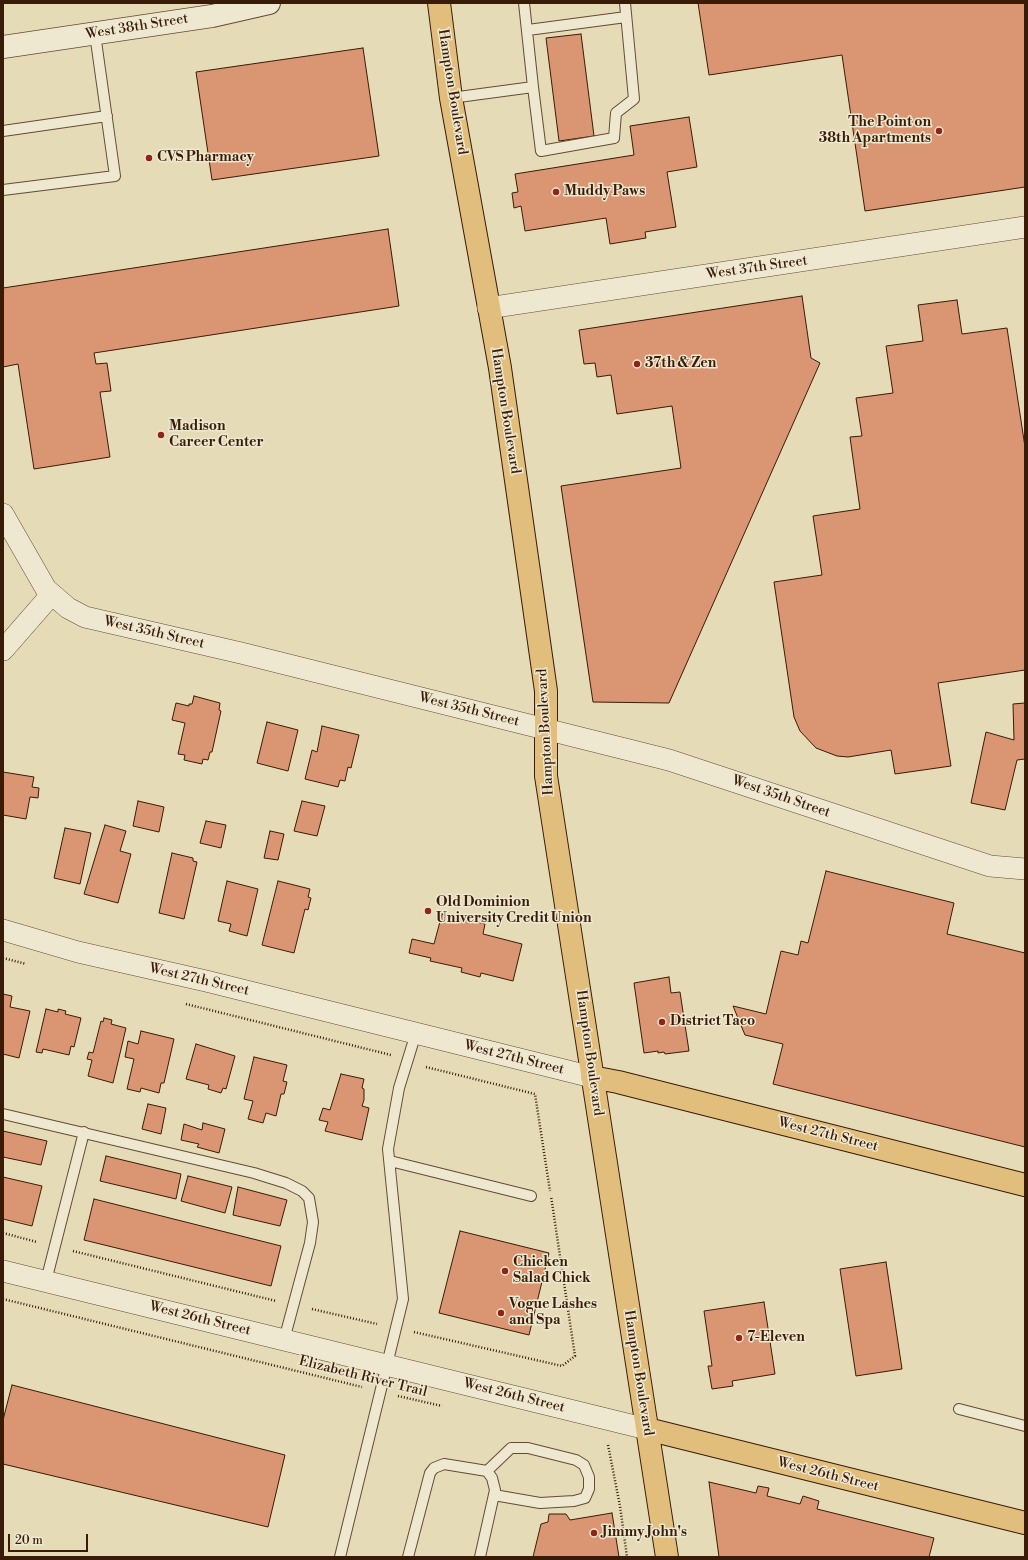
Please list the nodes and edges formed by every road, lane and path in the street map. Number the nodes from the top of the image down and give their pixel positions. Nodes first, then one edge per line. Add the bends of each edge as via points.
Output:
1 (269, 3) edge
2 (439, 3) edge
3 (524, 3) edge
4 (625, 3) edge
5 (626, 17) junction
6 (528, 30) junction
7 (95, 34) junction
8 (3, 47) edge
9 (533, 87) junction
10 (452, 98) junction
11 (107, 116) junction
12 (3, 131) edge
13 (3, 190) edge
14 (1025, 227) edge
15 (488, 308) junction
16 (3, 514) edge
17 (51, 595) junction
18 (3, 650) edge
19 (546, 729) junction
20 (1025, 869) edge
21 (3, 930) edge
22 (3, 958) edge
23 (29, 965) dead end
24 (180, 1002) dead end
25 (416, 1033) junction
26 (408, 1061) junction
27 (592, 1077) junction
28 (3, 1114) edge
29 (84, 1132) junction
30 (390, 1161) junction
31 (1025, 1185) edge
32 (531, 1196) dead end
33 (3, 1233) edge
34 (55, 1246) junction
35 (3, 1271) edge
36 (46, 1281) junction
37 (3, 1299) edge
38 (293, 1305) junction
39 (396, 1328) junction
40 (284, 1340) junction
41 (387, 1365) junction
42 (381, 1392) junction
43 (450, 1408) dead end
44 (959, 1409) dead end
45 (1025, 1426) edge
46 (647, 1429) junction
47 (602, 1442) dead end
48 (487, 1472) junction
49 (494, 1495) junction
50 (1025, 1523) edge
51 (340, 1557) edge
52 (408, 1557) edge
53 (480, 1557) edge
54 (627, 1557) edge
55 (667, 1557) edge

1 - 7 street, West 38th Street via 212,16
2 - 10 main road, Hampton Boulevard
3 - 6 lane
4 - 5 lane
5 - 6 lane
5 - 9 lane via 634,99 616,113 614,138 541,150
6 - 9 lane
7 - 8 street, West 38th Street
7 - 11 lane
9 - 10 lane
10 - 15 main road, Hampton Boulevard
11 - 12 lane
11 - 13 lane via 115,176
14 - 15 street, West 37th Street
15 - 19 main road, Hampton Boulevard via 500,368 546,691
16 - 17 street, West 35th Street
17 - 18 street
17 - 19 street, West 35th Street via 85,617 242,653
19 - 20 street, West 35th Street via 669,760 990,866
19 - 27 main road, Hampton Boulevard via 546,776
21 - 25 street, West 27th Street via 78,952
22 - 23 path
24 - 26 path
25 - 26 lane
25 - 27 street, West 27th Street
26 - 30 lane via 399,1088 388,1149
26 - 39 path via 535,1094 575,1356 562,1366
27 - 31 main road, West 27th Street
27 - 46 main road, Hampton Boulevard
28 - 29 lane
29 - 34 lane
29 - 38 lane via 254,1174 286,1183 302,1191 309,1198 313,1222 310,1243
30 - 32 lane
30 - 39 lane via 403,1299
33 - 34 path
34 - 36 lane
34 - 38 path
35 - 36 street, West 26th Street
36 - 40 street, West 26th Street
37 - 42 path, Elizabeth River Trail
38 - 39 path
38 - 40 lane
39 - 41 lane
40 - 41 street, West 26th Street
41 - 42 lane
41 - 46 street, West 26th Street
42 - 43 path, Elizabeth River Trail
42 - 51 lane
44 - 45 lane
46 - 50 main road, West 26th Street
46 - 55 main road, Hampton Boulevard
47 - 54 path via 608,1445
48 - 49 lane via 492,1478
48 - 49 lane via 511,1448 528,1448 576,1460 584,1465 589,1477 589,1489 585,1498 574,1501 540,1503
48 - 52 lane via 449,1464 434,1468 427,1480
49 - 53 lane

